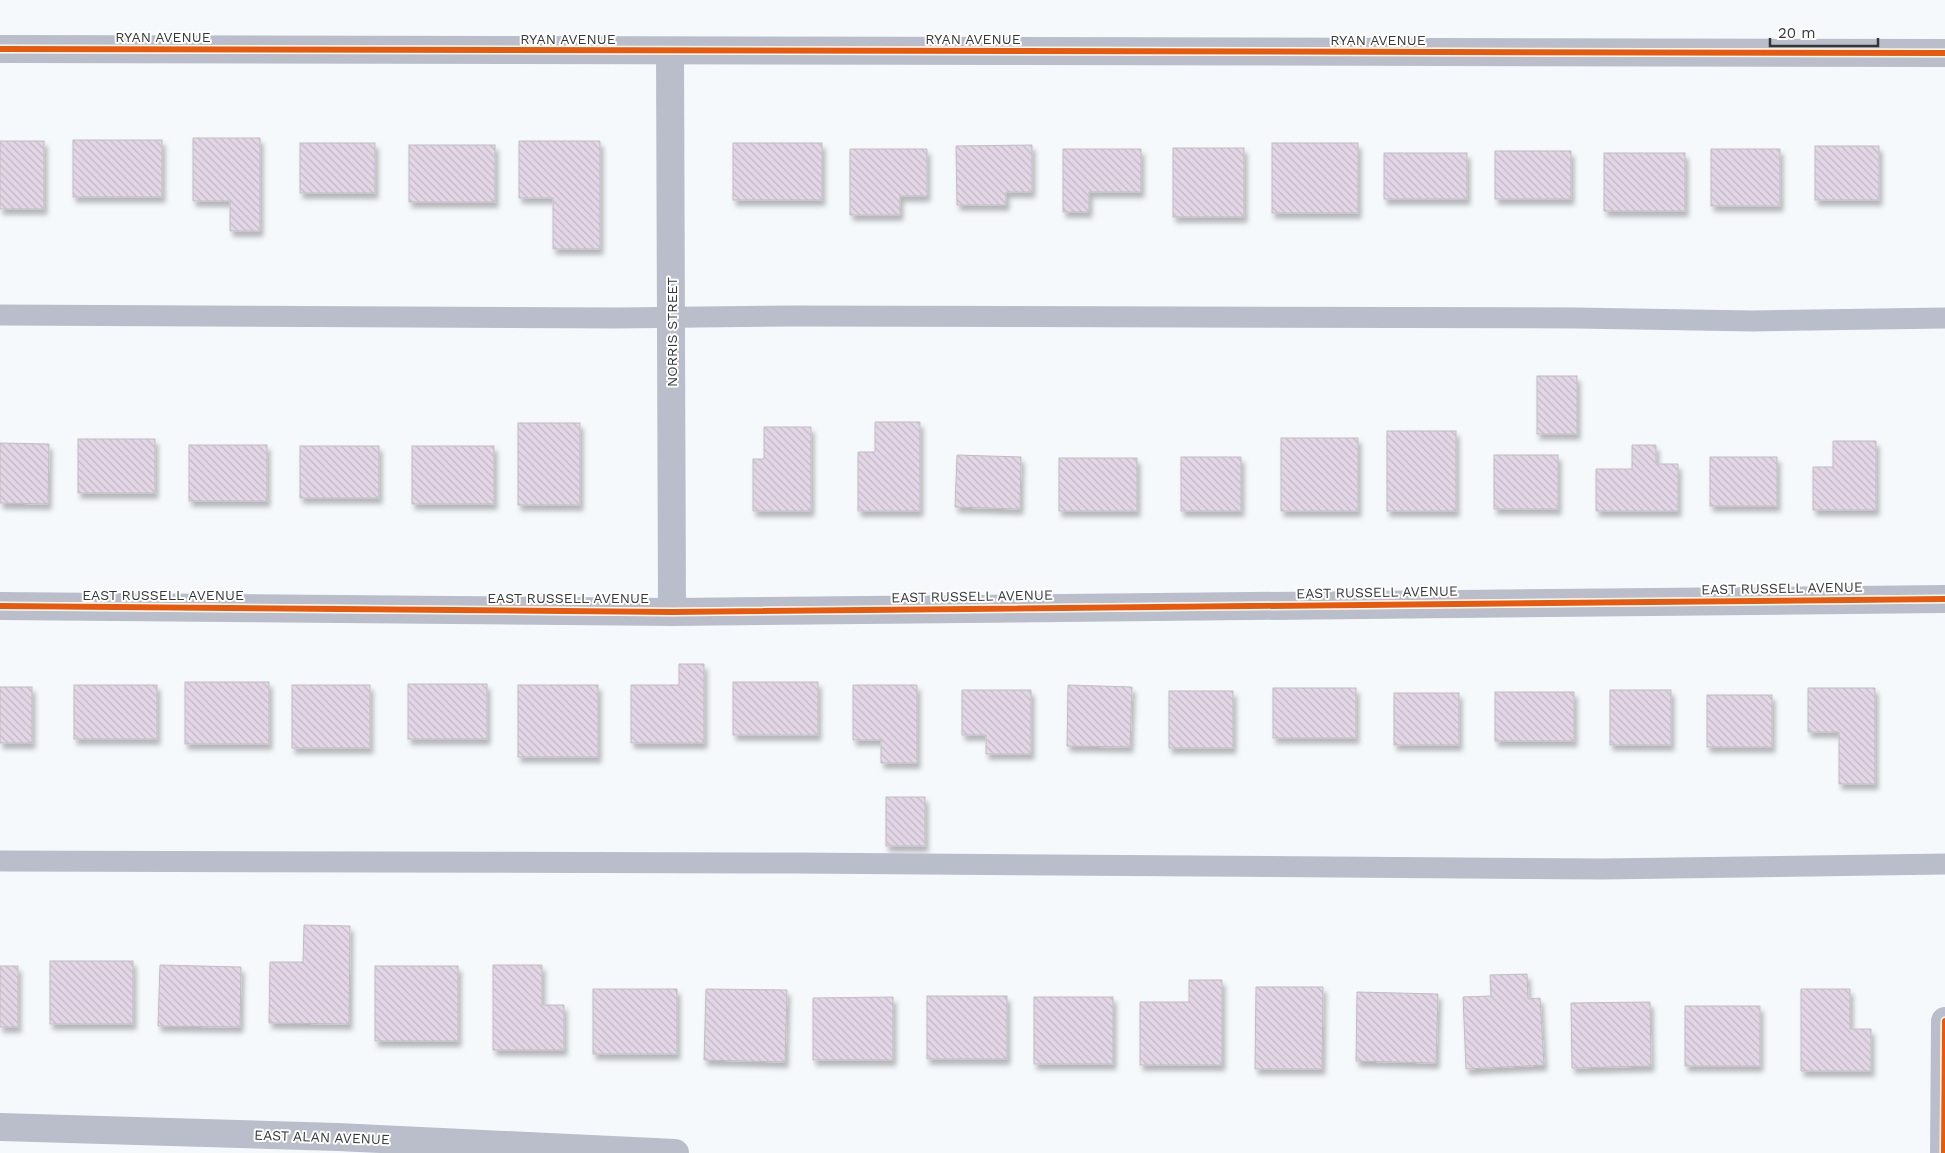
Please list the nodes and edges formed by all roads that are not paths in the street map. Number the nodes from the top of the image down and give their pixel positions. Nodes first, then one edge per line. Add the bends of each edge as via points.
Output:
1 (0, 49) edge
2 (670, 51) junction
3 (1945, 53) edge
4 (0, 315) edge
5 (672, 318) junction
6 (1945, 318) edge
7 (1945, 599) edge
8 (0, 606) edge
9 (672, 612) junction
10 (0, 861) edge
11 (1945, 864) edge
12 (1945, 1021) edge
13 (0, 1127) edge
14 (675, 1153) edge
15 (1944, 1153) edge

1 - 2 street, RYAN AVENUE
2 - 3 street, RYAN AVENUE
2 - 5 street, NORRIS STREET
4 - 5 lane
5 - 6 lane via 1753,321
5 - 9 street, NORRIS STREET
7 - 9 street, EAST RUSSELL AVENUE
8 - 9 street, EAST RUSSELL AVENUE
10 - 11 lane via 796,862 1602,869
12 - 15 street
13 - 14 street, EAST ALAN AVENUE via 338,1137

